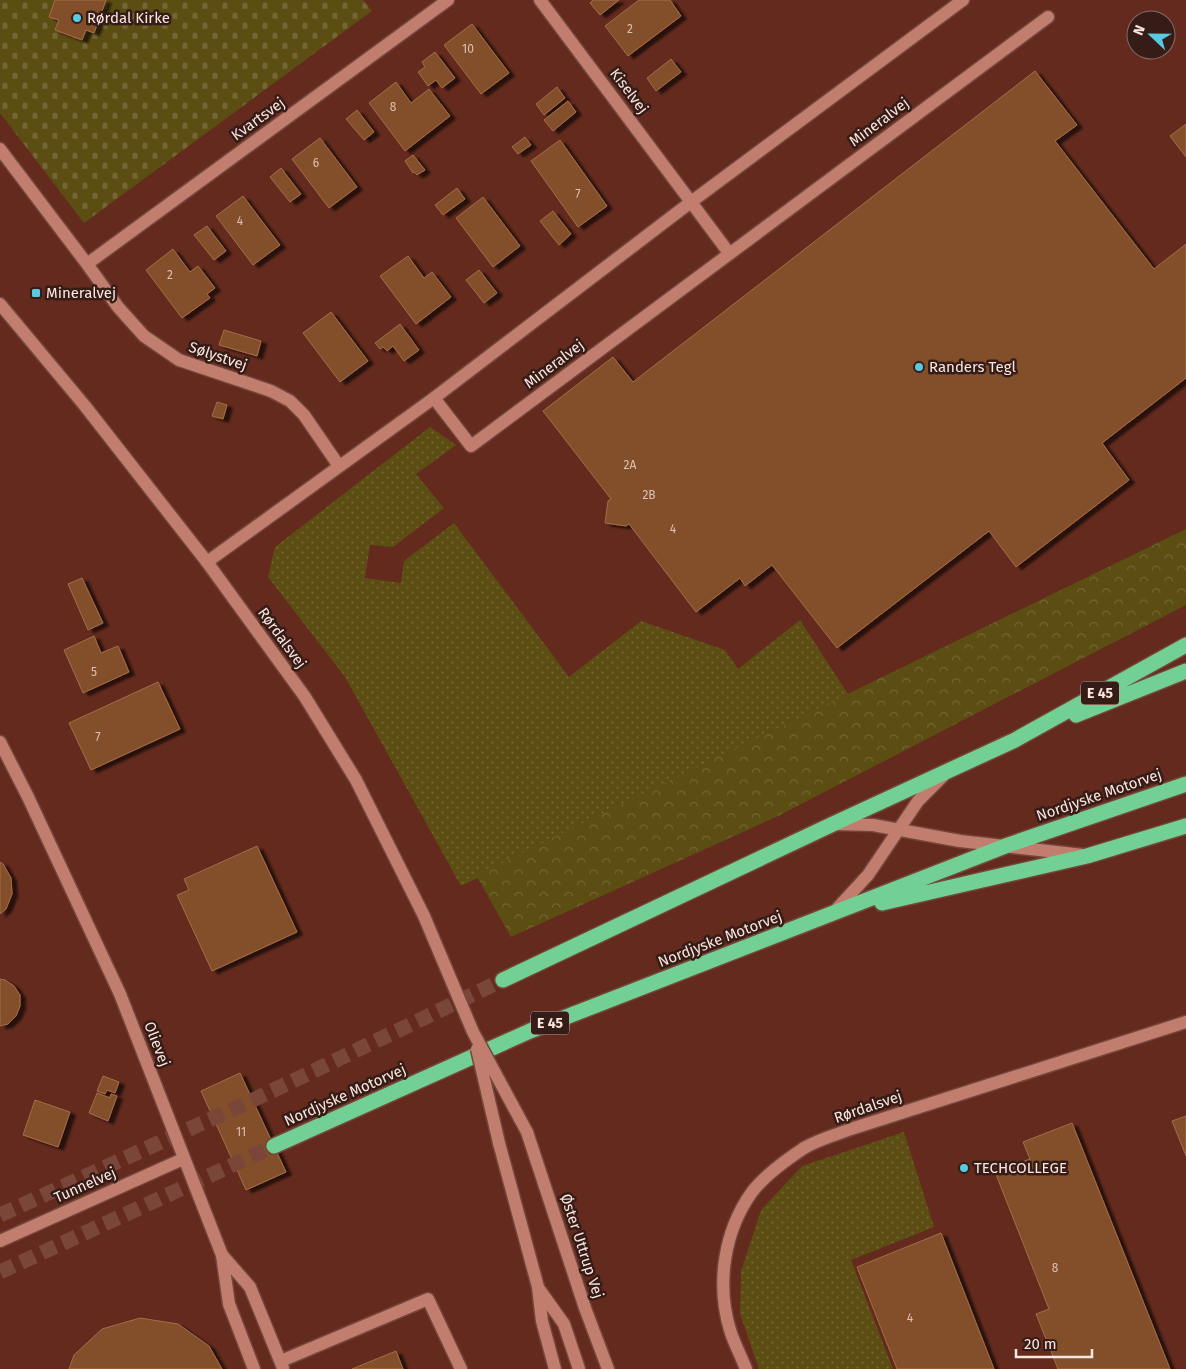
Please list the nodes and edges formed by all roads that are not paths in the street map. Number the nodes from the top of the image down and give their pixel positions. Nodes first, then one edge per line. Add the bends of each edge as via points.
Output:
1 (448, 0) edge
2 (540, 0) edge
3 (963, 0) edge
4 (1048, 17) dead end
5 (0, 149) edge
6 (691, 202) junction
7 (729, 254) junction
8 (87, 264) junction
9 (0, 304) edge
10 (434, 398) junction
11 (339, 466) junction
12 (207, 562) junction
13 (1186, 645) edge
14 (1186, 671) edge
15 (1015, 740) junction
16 (0, 742) edge
17 (950, 770) junction
18 (1186, 784) edge
19 (833, 824) junction
20 (1186, 826) edge
21 (899, 830) junction
22 (1008, 845) junction
23 (1087, 856) junction
24 (832, 915) junction
25 (504, 980) tunnel mouth
26 (1186, 1022) edge
27 (473, 1032) junction
28 (527, 1132) joint
29 (274, 1146) tunnel mouth
30 (183, 1158) junction
31 (0, 1241) edge
32 (222, 1255) junction
33 (538, 1287) junction
34 (282, 1365) edge
35 (254, 1369) edge
36 (461, 1369) edge
37 (555, 1369) edge
38 (580, 1369) edge
39 (608, 1369) edge
40 (746, 1369) edge

1 - 8 street, Kvartsvej
2 - 6 street, Kiselvej
3 - 6 street
4 - 7 street, Mineralvej
5 - 8 street, Sølystvej
6 - 7 street
6 - 10 street
7 - 10 street, Mineralvej via 471,446
8 - 11 street, Sølystvej via 118,308 144,336 179,360 271,391 290,401 304,414
9 - 12 street, Rørdalsvej
10 - 11 street
11 - 12 street
12 - 27 street, Rørdalsvej, bridge via 305,697 351,771 424,916
13 - 15 highway, E 45
14 - 15 highway
15 - 17 highway, E 45
16 - 30 street, Olievej via 120,994
17 - 19 highway, E 45
17 - 21 street via 918,801
18 - 22 highway, Nordjyske Motorvej / E 45
19 - 21 street via 873,825
19 - 25 highway, E 45
20 - 23 highway
21 - 22 street
21 - 24 street via 868,875
22 - 23 street
22 - 24 highway, Nordjyske Motorvej / E 45
23 - 24 highway
24 - 29 highway, Nordjyske Motorvej / E 45 via 530,1031
26 - 40 street, Rørdalsvej via 854,1128 806,1147 776,1168 753,1192 737,1218 728,1245 724,1298 730,1330
27 - 28 street, Rørdalsvej, bridge
27 - 33 street, Rørdalsvej, bridge
28 - 39 street, Øster Uttrup Vej
30 - 31 street, Tunnelvej
30 - 32 street, Olievej
32 - 34 street via 250,1287
32 - 35 street, Olievej via 229,1304
33 - 37 street via 542,1321
33 - 38 street via 564,1324
34 - 36 street via 428,1299

